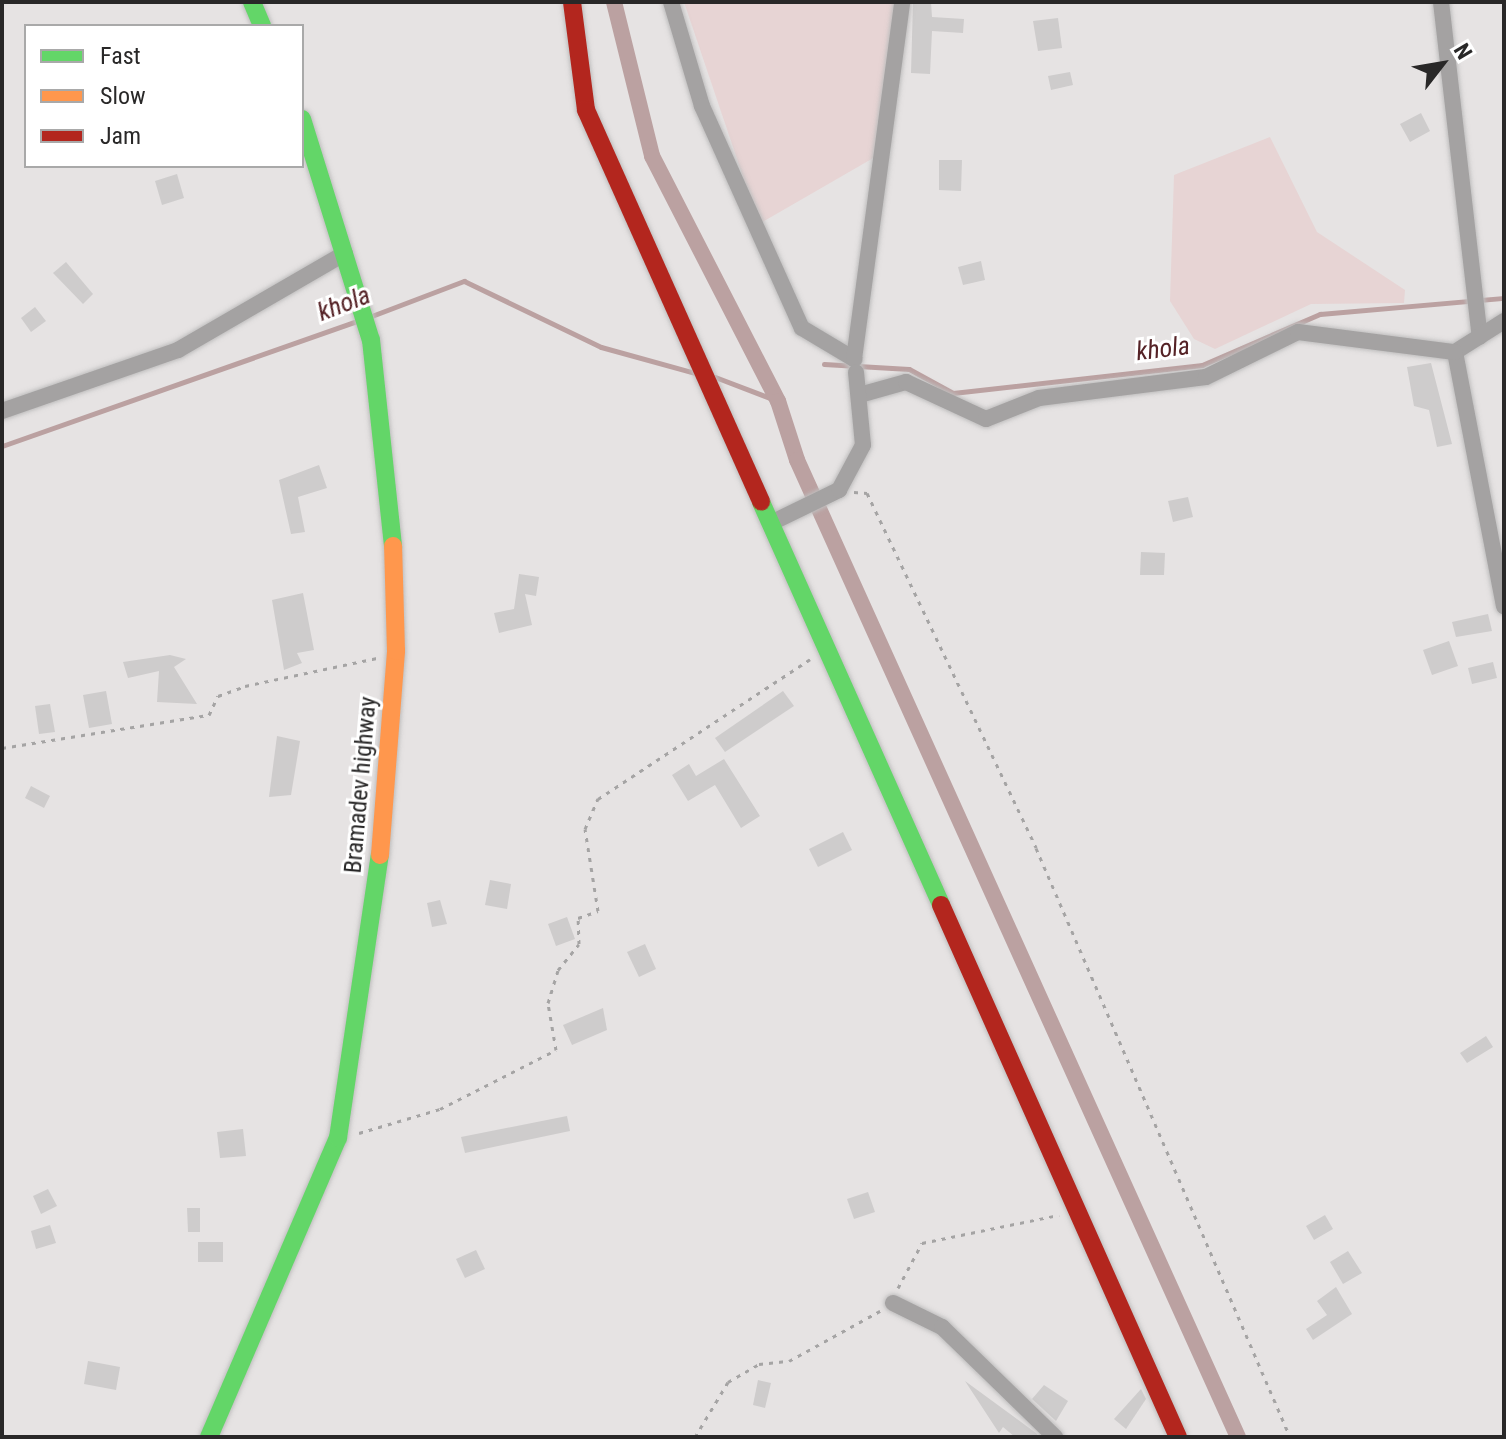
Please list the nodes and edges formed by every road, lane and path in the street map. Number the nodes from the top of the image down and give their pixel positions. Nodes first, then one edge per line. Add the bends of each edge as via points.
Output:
1 (252, 2) edge
2 (572, 2) edge
3 (671, 2) edge
4 (902, 2) edge
5 (1441, 2) edge
6 (261, 24) edge
7 (304, 125) edge
8 (345, 253) junction
9 (1504, 321) edge
10 (1480, 337) junction
11 (1455, 352) junction
12 (856, 372) dead end
13 (863, 394) junction
14 (2, 411) edge
15 (839, 490) junction
16 (771, 523) junction
17 (1504, 606) edge
18 (823, 649) junction
19 (396, 651) junction
20 (2, 748) edge
21 (338, 1138) junction
22 (1074, 1210) junction
23 (893, 1303) junction
24 (209, 1437) edge
25 (695, 1437) edge
26 (1055, 1437) edge
27 (1178, 1437) edge
28 (1290, 1437) edge

1 - 6 street
2 - 16 street via 586,110
3 - 4 street via 702,106 802,328 854,359
5 - 10 street
7 - 8 street, Bramadev highway
8 - 14 street via 178,350
8 - 19 street, Bramadev highway via 371,340 391,489
9 - 10 street
10 - 11 street
11 - 13 street via 1298,332 1206,377 1039,398 986,419 906,382
11 - 17 street
12 - 13 street
13 - 15 street via 863,445
15 - 16 street
15 - 28 path via 867,493 930,621 1165,1136 1243,1341
16 - 18 street
18 - 21 path via 598,799 585,829 598,911 578,918 579,944 558,970 548,1003 556,1050 440,1109
18 - 22 street
19 - 20 path via 231,691 218,696 209,715
19 - 21 street, Bramadev highway via 378,877
21 - 24 street, Bramadev highway
22 - 23 path via 922,1243
22 - 27 street
23 - 25 path via 789,1361 759,1364 728,1382
23 - 26 street via 942,1327

